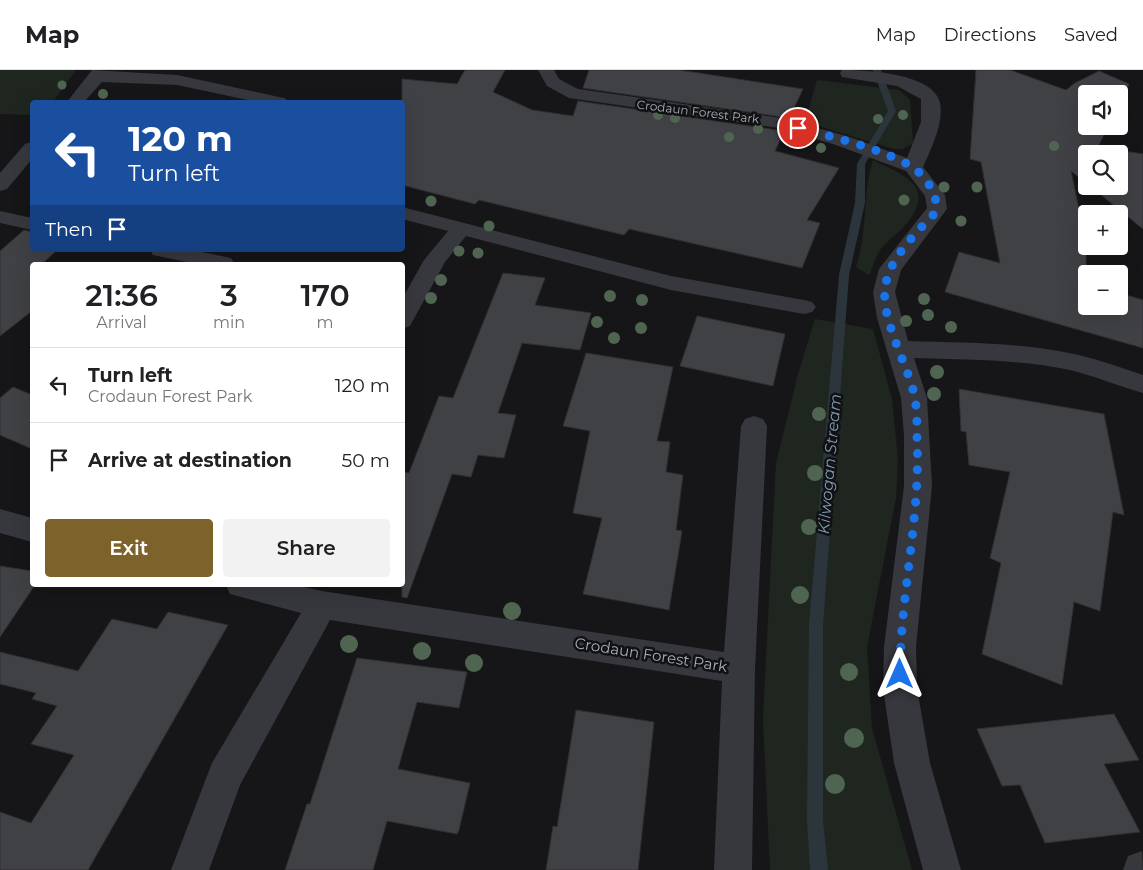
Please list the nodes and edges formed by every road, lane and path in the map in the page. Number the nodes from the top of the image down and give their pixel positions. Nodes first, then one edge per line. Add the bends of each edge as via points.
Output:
1 (546, 70) edge
2 (98, 73) edge
3 (848, 73) dead end
4 (77, 100) edge
5 (270, 100) edge
6 (30, 150) edge
7 (913, 167) junction
8 (0, 185) edge
9 (405, 214) edge
10 (0, 217) edge
11 (30, 224) edge
12 (460, 228) junction
13 (170, 252) edge
14 (218, 262) edge
15 (804, 307) dead end
16 (405, 315) edge
17 (899, 349) junction
18 (1143, 384) edge
19 (754, 426) dead end
20 (0, 521) edge
21 (30, 529) edge
22 (249, 587) edge
23 (322, 605) junction
24 (739, 669) junction
25 (190, 870) edge
26 (733, 870) edge
27 (942, 870) edge

1 - 7 street, Crodaun Forest Park via 558,86 575,94 764,120 843,141
2 - 4 street
2 - 5 street via 177,80
3 - 7 street via 893,80 916,88 929,97 927,132
6 - 8 street
7 - 17 street, Crodaun Forest Park via 935,195 937,209 890,269 886,280 885,304
9 - 12 street
10 - 11 street
12 - 15 street via 671,283
12 - 16 street via 435,260
13 - 14 street
17 - 18 street via 1052,359 1092,367
17 - 27 street, Crodaun Forest Park via 914,398 918,486 900,647 900,688 912,763
19 - 24 street, Crodaun Forest Park
20 - 21 street
22 - 23 street, Crodaun Forest Park
23 - 24 street, Crodaun Forest Park
23 - 25 street via 225,776
24 - 26 street

